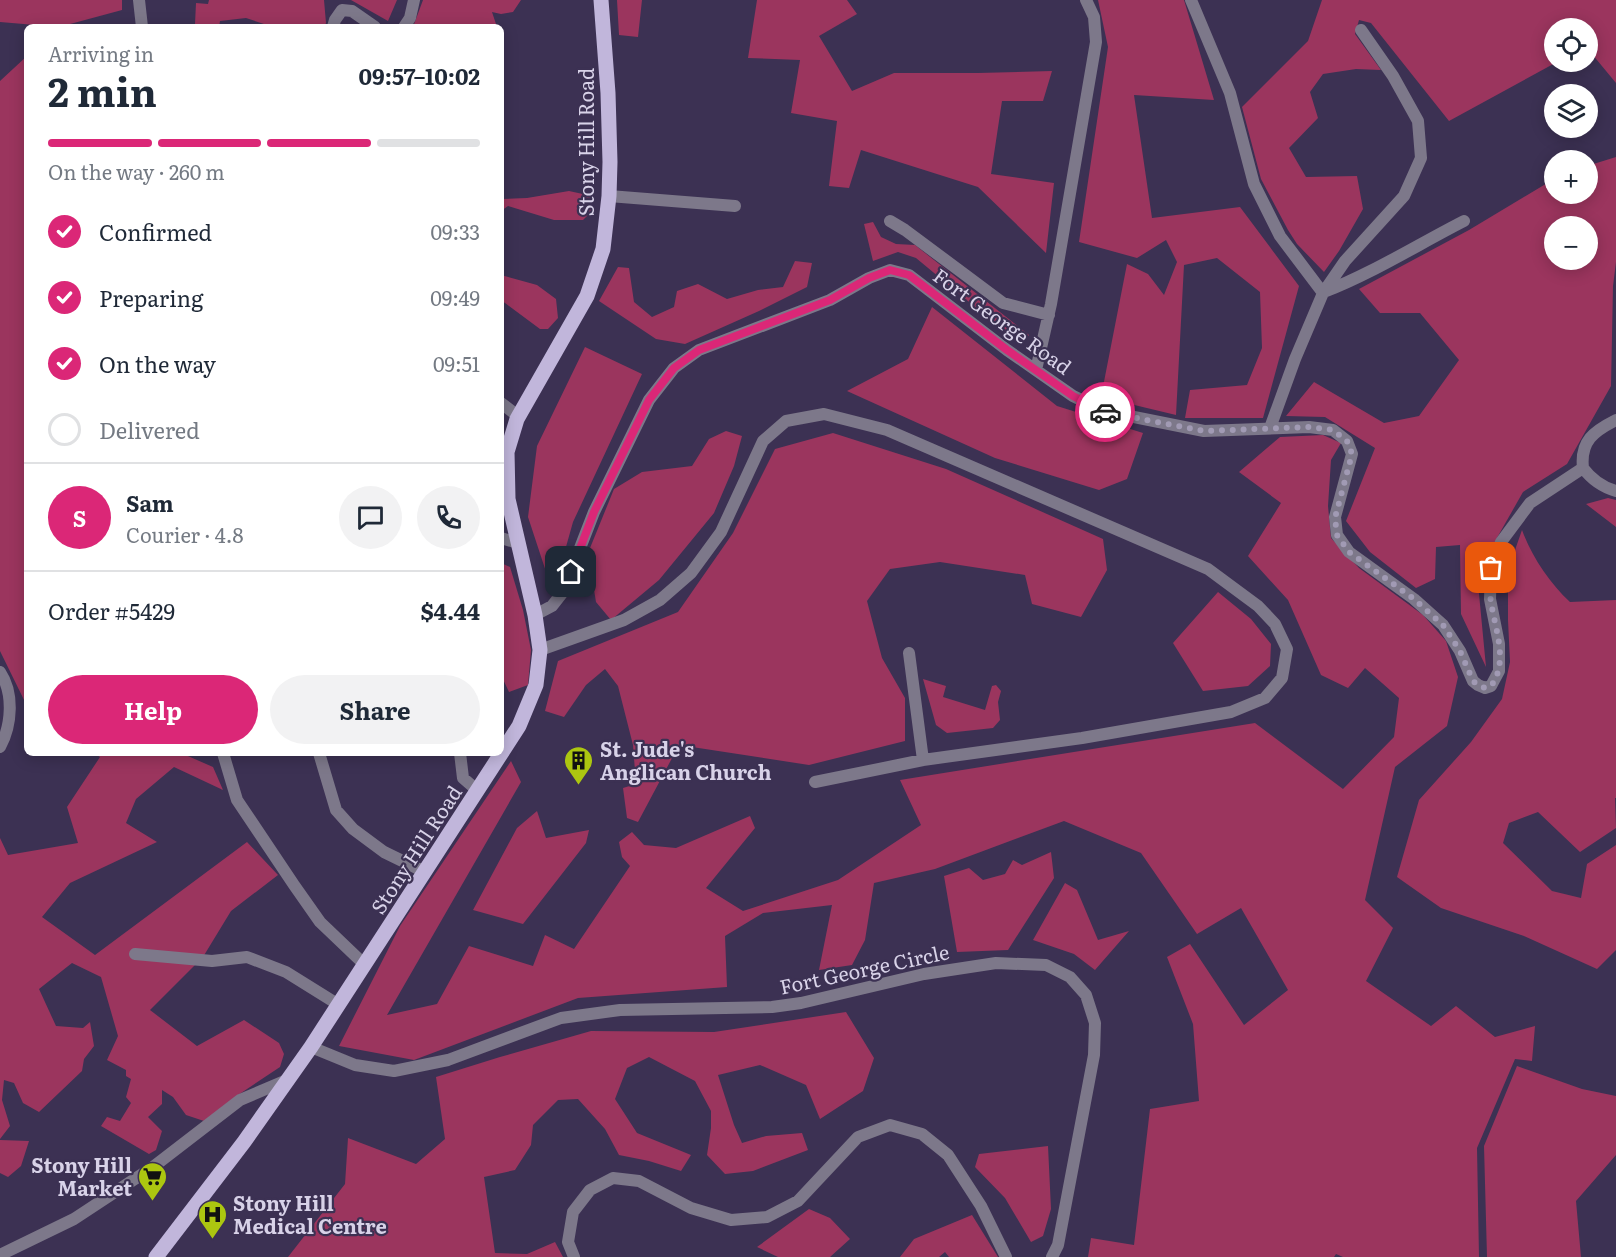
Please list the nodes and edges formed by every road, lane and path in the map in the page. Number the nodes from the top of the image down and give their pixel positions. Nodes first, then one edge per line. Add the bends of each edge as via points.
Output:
1 (139, 0) edge
2 (414, 0) edge
3 (602, 0) edge
4 (1086, 0) edge
5 (1191, 0) edge
6 (142, 24) edge
7 (334, 24) edge
8 (371, 24) edge
9 (406, 24) edge
10 (1361, 30) dead end
11 (609, 196) junction
12 (735, 206) dead end
13 (890, 221) dead end
14 (1464, 221) dead end
15 (1323, 293) junction
16 (1049, 315) junction
17 (1036, 370) junction
18 (504, 405) edge
19 (518, 416) junction
20 (1616, 420) edge
21 (1270, 428) junction
22 (1583, 468) junction
23 (1616, 491) edge
24 (504, 539) edge
25 (518, 543) junction
26 (535, 615) junction
27 (540, 650) junction
28 (909, 653) dead end
29 (0, 672) edge
30 (0, 747) edge
31 (504, 750) edge
32 (224, 756) edge
33 (320, 756) edge
34 (460, 756) edge
35 (500, 756) edge
36 (923, 760) junction
37 (815, 782) dead end
38 (478, 791) junction
39 (425, 872) junction
40 (135, 954) dead end
41 (365, 965) junction
42 (339, 1005) junction
43 (312, 1047) junction
44 (287, 1080) junction
45 (0, 1255) edge
46 (156, 1257) edge
47 (574, 1257) edge
48 (1006, 1257) edge
49 (1052, 1257) edge

1 - 6 street
2 - 9 street
3 - 11 main road, Stony Hill Road
4 - 16 street via 1094,17 1096,42
5 - 15 street via 1230,93 1254,184 1280,236
7 - 8 street via 342,10 352,11
10 - 15 street via 1418,121 1421,158 1404,196 1345,261
11 - 12 street
11 - 19 main road, Stony Hill Road via 603,249 587,296
13 - 16 street via 1003,303
14 - 15 street via 1358,279
15 - 21 street
16 - 17 street
17 - 21 street, Fort George Road via 1073,396 1104,411 1204,431
17 - 26 street, Fort George Road via 909,275 890,270 830,300 699,350 674,368 649,400 594,512 563,592 552,606
18 - 19 street
19 - 25 main road, Stony Hill Road via 507,452 508,499
20 - 22 street via 1588,441 1581,455
21 - 22 street, Fort George Road via 1333,430 1347,441 1352,454 1335,518 1337,535 1349,552 1443,625 1473,681 1485,688 1491,686 1499,671 1499,644 1490,599 1491,568 1501,542 1530,503
22 - 23 street via 1591,478
24 - 25 street
25 - 26 main road, Stony Hill Road
26 - 27 main road, Stony Hill Road
27 - 31 main road, Stony Hill Road via 536,686
27 - 36 street via 624,620 660,600 691,573 721,532 763,441 786,421 824,414 886,430 1208,568 1258,606 1275,624 1287,649 1282,678 1265,698 1231,712
28 - 36 street
29 - 30 street via 10,712
32 - 41 street via 237,800 320,922
33 - 39 street via 336,810 353,829 384,852
34 - 38 street via 463,777
35 - 38 main road, Stony Hill Road
36 - 37 street
38 - 39 main road, Stony Hill Road
39 - 41 main road, Stony Hill Road
40 - 42 street via 212,961 247,957 286,972
41 - 42 main road, Stony Hill Road
42 - 43 main road, Stony Hill Road
43 - 44 main road, Stony Hill Road
43 - 49 street, Fort George Circle via 355,1065 394,1071 448,1059 561,1018 620,1010 801,1004 924,974 986,964 1046,965 1070,977 1086,995 1095,1023 1094,1055 1058,1245
44 - 45 street via 240,1100 153,1167 75,1219
44 - 46 main road, Stony Hill Road
47 - 48 street via 568,1242 573,1212 590,1190 613,1178 639,1181 691,1208 731,1220 767,1218 798,1201 858,1137 890,1125 922,1134 948,1155 981,1206

